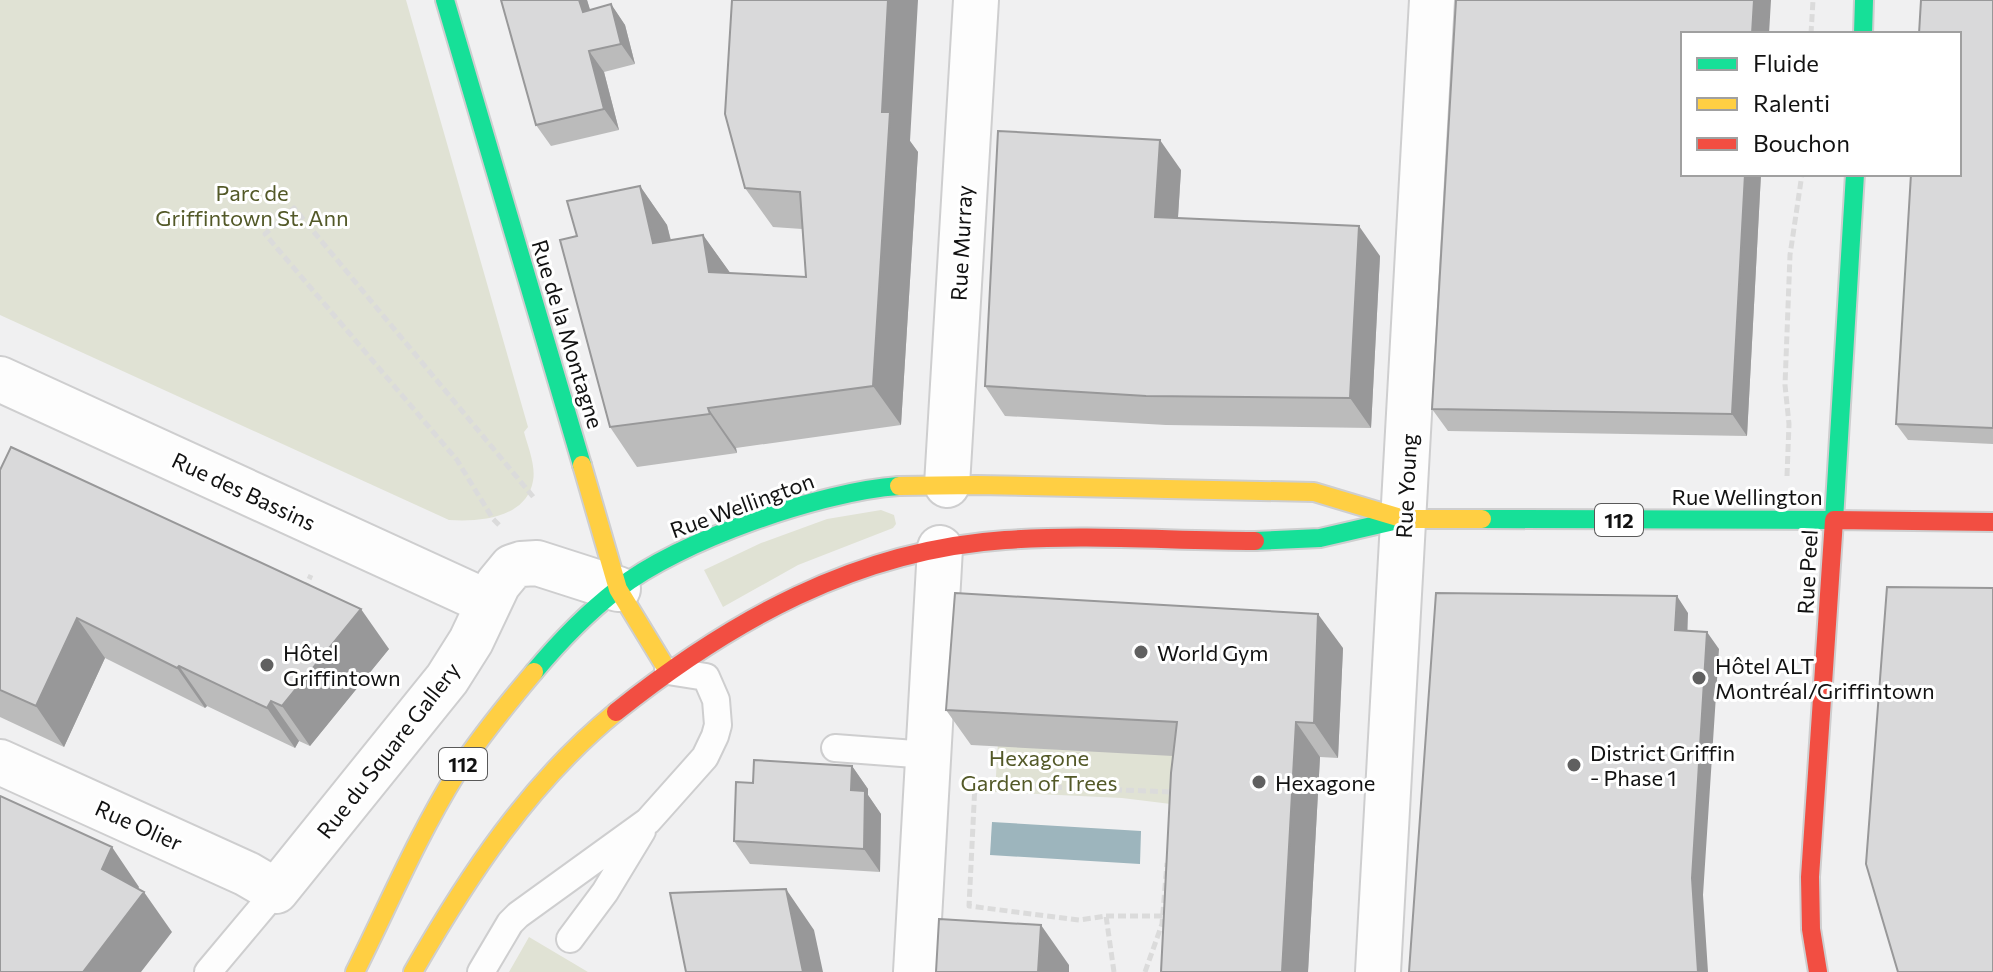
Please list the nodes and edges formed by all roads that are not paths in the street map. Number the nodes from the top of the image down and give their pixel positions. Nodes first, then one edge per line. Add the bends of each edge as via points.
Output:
1 (445, 0) edge
2 (976, 0) edge
3 (1432, 0) edge
4 (1864, 0) edge
5 (1863, 32) edge
6 (1855, 176) edge
7 (0, 379) edge
8 (947, 485) junction
9 (1404, 519) junction
10 (1834, 520) junction
11 (1993, 522) edge
12 (940, 548) junction
13 (618, 589) junction
14 (489, 603) junction
15 (668, 671) junction
16 (835, 748) dead end
17 (928, 755) junction
18 (0, 762) edge
19 (648, 821) junction
20 (276, 891) junction
21 (570, 939) dead end
22 (208, 972) edge
23 (355, 972) edge
24 (413, 972) edge
25 (481, 972) edge
26 (916, 972) edge
27 (1378, 972) edge
28 (1818, 972) edge

1 - 13 main road, Rue de la Montagne
2 - 8 street, Rue Murray
3 - 9 street, Rue Young
4 - 5 main road
6 - 10 main road, Rue Peel
7 - 14 street, Rue des Bassins
8 - 9 main road, Rue Wellington / 112 via 1314,492
8 - 13 main road, Rue Wellington / 112 via 872,489 797,506 667,559
9 - 10 main road, Rue Wellington / 112
9 - 12 main road, Rue Wellington / 112 via 1312,539 1035,538
9 - 27 street, Rue Young
10 - 11 main road, Rue Wellington
10 - 28 main road, Rue Peel via 1810,877
12 - 15 main road, Rue Wellington / 112 via 858,569 779,603
12 - 17 street
13 - 14 street, Rue du Square Gallery via 530,562 504,573
13 - 15 main road, Rue de la Montagne
13 - 23 main road, Rue Wellington / 112 via 556,646 480,738 435,810
14 - 20 street, Rue du Square Gallery via 447,679
15 - 19 lane via 706,677 716,700 718,725 705,757
15 - 24 main road, Rue Wellington / 112 via 605,723 527,802 463,888
16 - 17 lane
17 - 26 street
18 - 20 street, Rue Olier
19 - 21 lane
19 - 25 lane via 518,915
20 - 22 lane, Rue du Square Gallery

